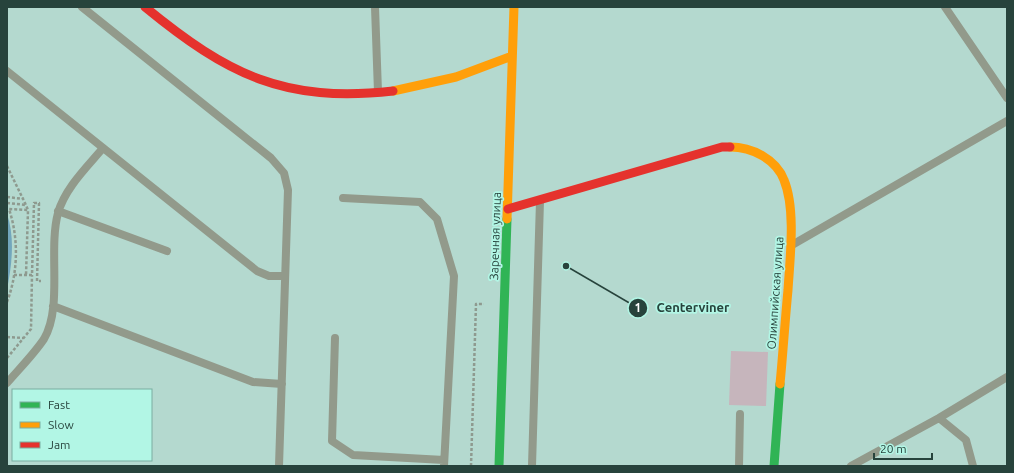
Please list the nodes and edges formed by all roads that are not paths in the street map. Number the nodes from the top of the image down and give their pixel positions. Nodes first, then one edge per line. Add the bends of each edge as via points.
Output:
1 (82, 7) edge
2 (145, 7) edge
3 (375, 7) edge
4 (514, 7) edge
5 (945, 7) edge
6 (512, 56) junction
7 (7, 71) edge
8 (378, 92) junction
9 (1007, 98) edge
10 (1007, 121) edge
11 (103, 148) junction
12 (343, 198) dead end
13 (540, 200) junction
14 (508, 209) junction
15 (58, 211) junction
16 (791, 245) junction
17 (167, 251) dead end
18 (285, 276) junction
19 (53, 306) junction
20 (335, 338) dead end
21 (1007, 377) edge
22 (7, 383) edge
23 (282, 384) junction
24 (740, 414) dead end
25 (939, 418) junction
26 (444, 463) edge
27 (279, 466) edge
28 (499, 466) edge
29 (532, 466) edge
30 (739, 466) edge
31 (774, 466) edge
32 (851, 466) edge
33 (973, 466) edge

1 - 18 lane via 271,158 284,173 288,190
2 - 8 street via 212,55 276,86 343,95
3 - 8 lane
4 - 6 street, Заречная улица
5 - 9 lane
6 - 8 street via 442,82
6 - 14 street, Заречная улица
7 - 11 lane
10 - 16 lane
11 - 15 lane via 69,190
11 - 18 lane via 258,271 269,276
12 - 26 lane via 420,202 437,219 454,276
13 - 14 street, Олимпийская улица
13 - 16 street, Олимпийская улица via 722,147 741,147 773,163 784,179 789,196
13 - 29 lane
14 - 28 street, Заречная улица
15 - 17 lane
15 - 19 lane via 54,235
16 - 31 street, Олимпийская улица
18 - 23 lane
19 - 22 lane via 44,338
19 - 23 lane via 253,382
20 - 26 lane via 332,441 353,455
21 - 25 lane
23 - 27 lane
24 - 30 lane
25 - 32 lane
25 - 33 lane via 966,440

